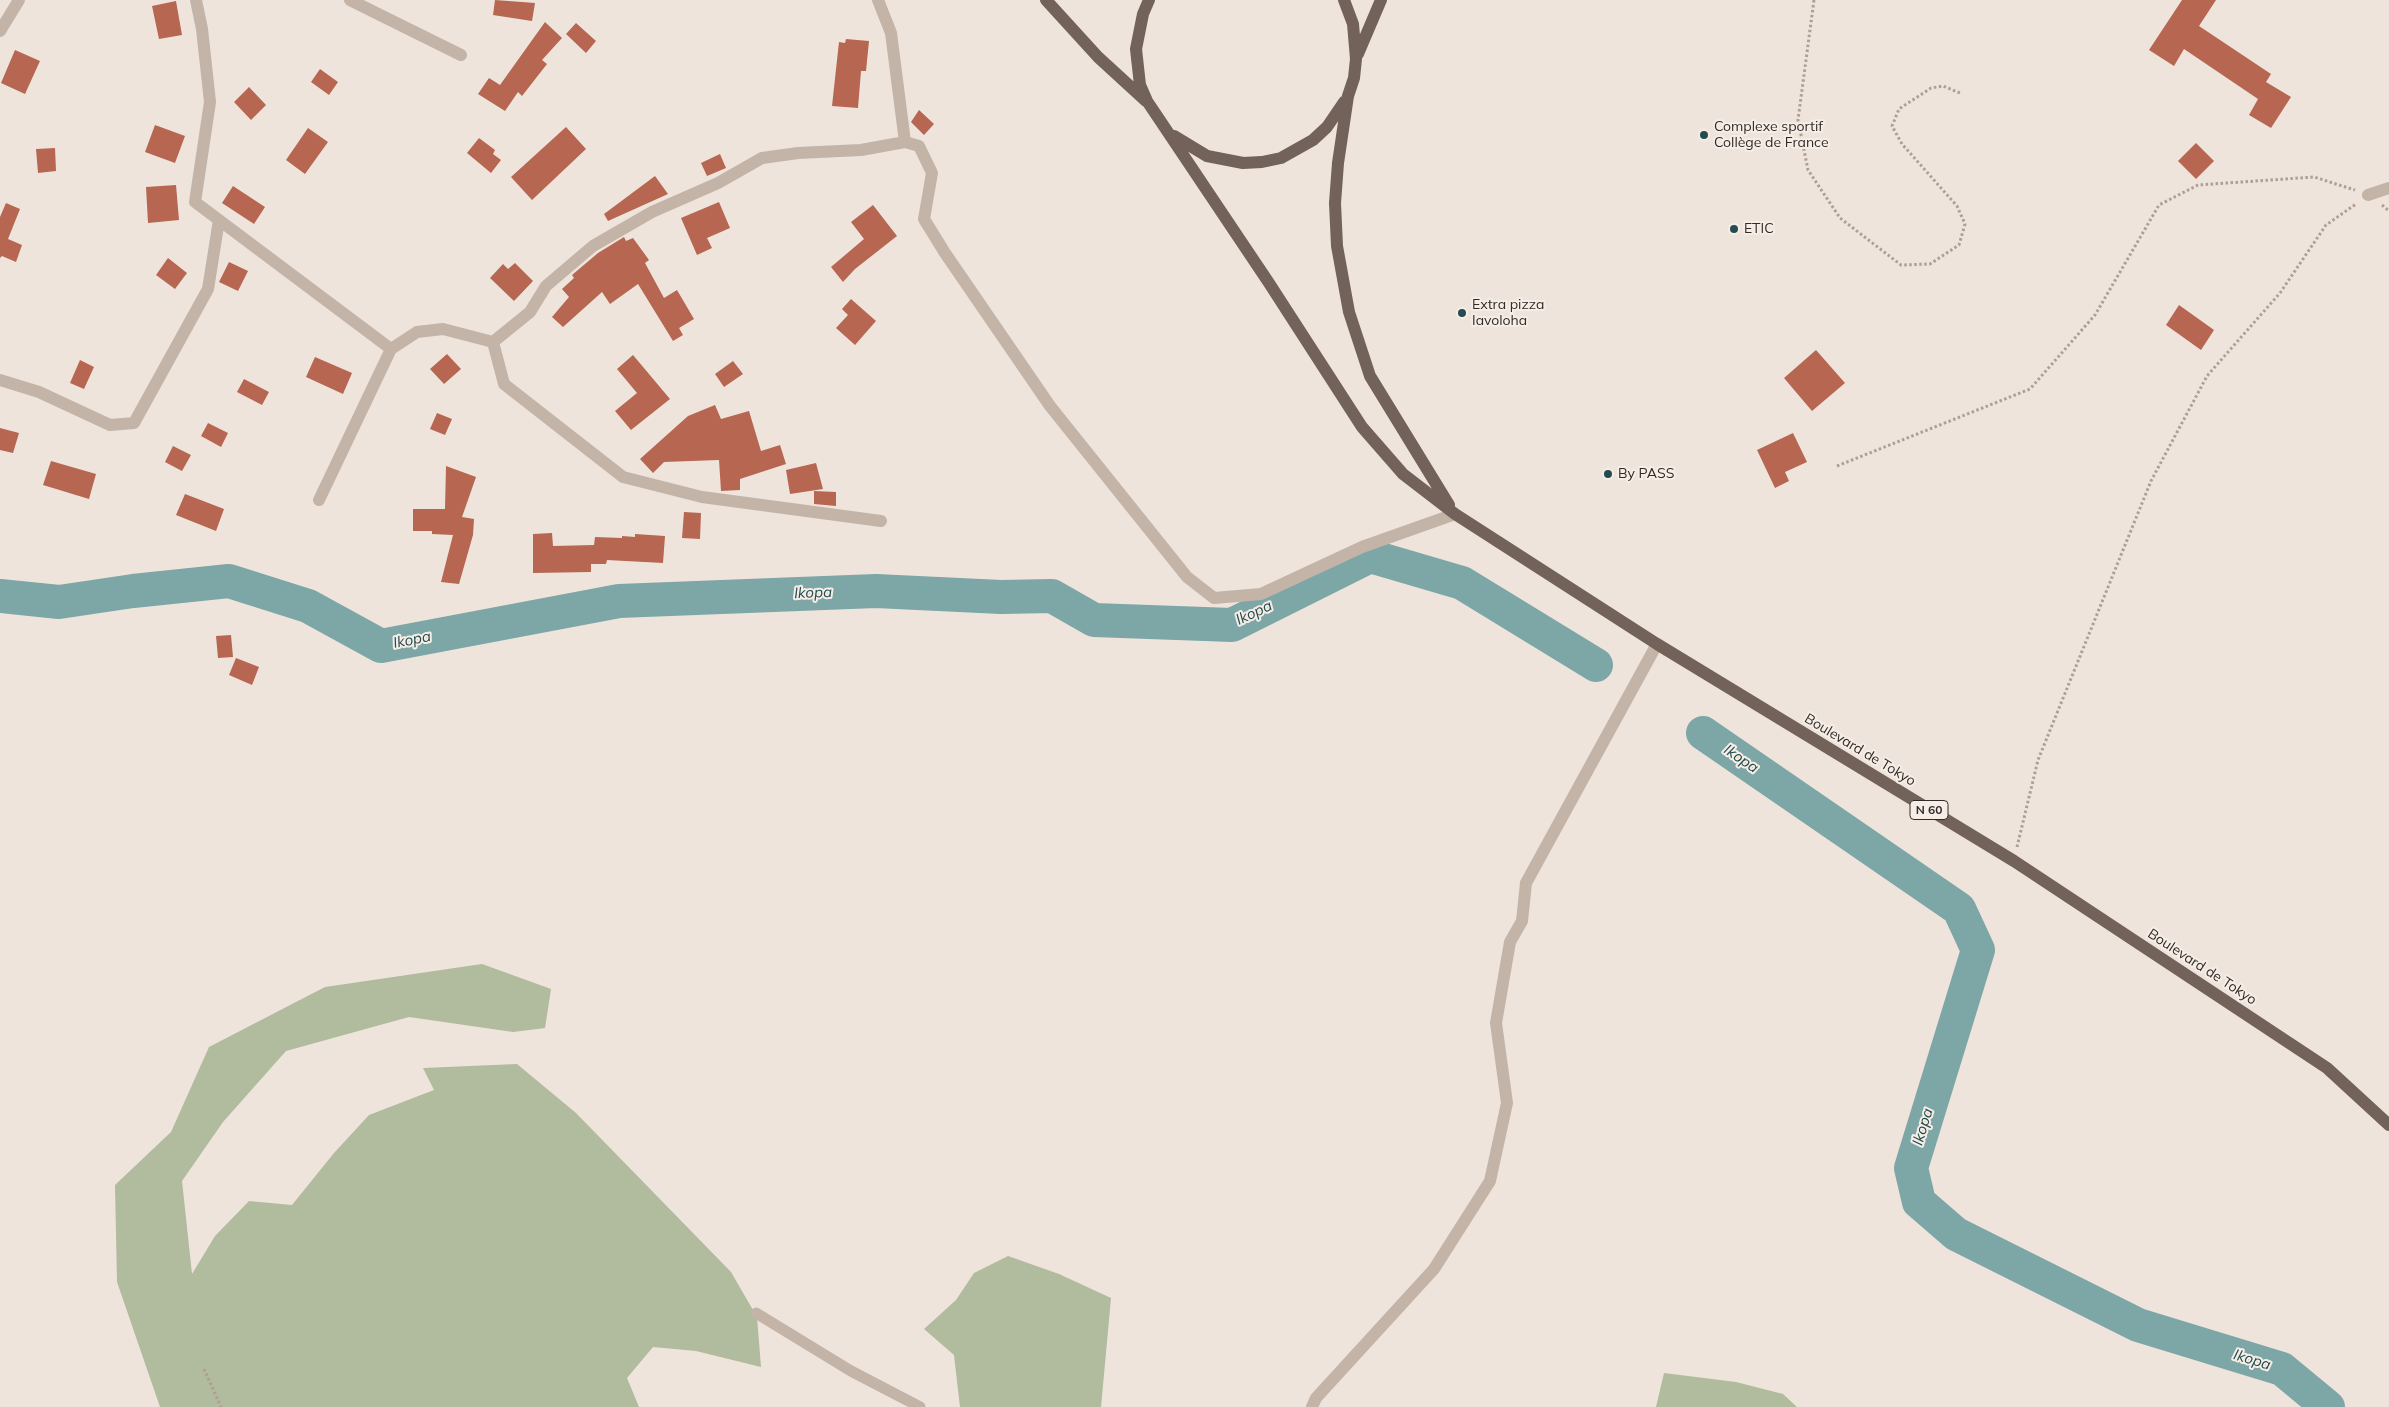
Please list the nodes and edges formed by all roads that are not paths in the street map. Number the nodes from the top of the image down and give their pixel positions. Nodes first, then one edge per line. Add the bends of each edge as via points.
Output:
1 (19, 0) edge
2 (196, 0) edge
3 (350, 0) edge
4 (878, 0) edge
5 (1046, 0) edge
6 (1149, 0) edge
7 (1344, 0) edge
8 (1381, 0) edge
9 (0, 31) edge
10 (461, 55) dead end
11 (1356, 58) junction
12 (1348, 96) junction
13 (1147, 102) junction
14 (1162, 124) junction
15 (905, 142) junction
16 (2389, 188) edge
17 (2368, 195) road end
18 (219, 220) junction
19 (492, 342) junction
20 (391, 349) junction
21 (0, 380) edge
22 (319, 500) dead end
23 (1455, 514) junction
24 (880, 521) dead end
25 (1657, 644) junction
26 (2389, 1125) edge
27 (756, 1313) dead end
28 (920, 1407) edge
29 (1312, 1407) edge

1 - 9 street
2 - 18 street via 210,102 195,202
3 - 10 street
4 - 15 street via 891,33
5 - 13 main road via 1098,57
6 - 13 main road via 1136,49 1140,85
7 - 11 main road via 1353,24
8 - 11 main road
11 - 12 main road
12 - 14 main road via 1327,127 1313,140 1280,158 1262,162 1244,163 1207,156 1175,137
12 - 23 main road via 1335,203 1337,246 1349,312 1370,376
13 - 14 main road
14 - 23 main road, Boulevard de Tokyo via 1362,427 1403,474
15 - 19 street via 861,150 762,158 718,183 652,212 593,246 546,286 530,312
15 - 23 street via 919,146 932,173 924,219 950,261 1050,406 1187,577 1214,598 1261,594 1362,547
16 - 17 street
18 - 20 street
18 - 21 street via 208,288 134,423 110,425 39,392
19 - 20 street via 443,329 416,332
19 - 24 street via 504,384 623,477 702,496
20 - 22 street
23 - 25 main road, Boulevard de Tokyo / N 60
25 - 26 main road, Boulevard de Tokyo / N 60 via 2014,861 2327,1068
25 - 29 street via 1526,883 1522,921 1510,942 1496,1022 1506,1103 1490,1180 1434,1270 1316,1398
27 - 28 lane via 851,1371

